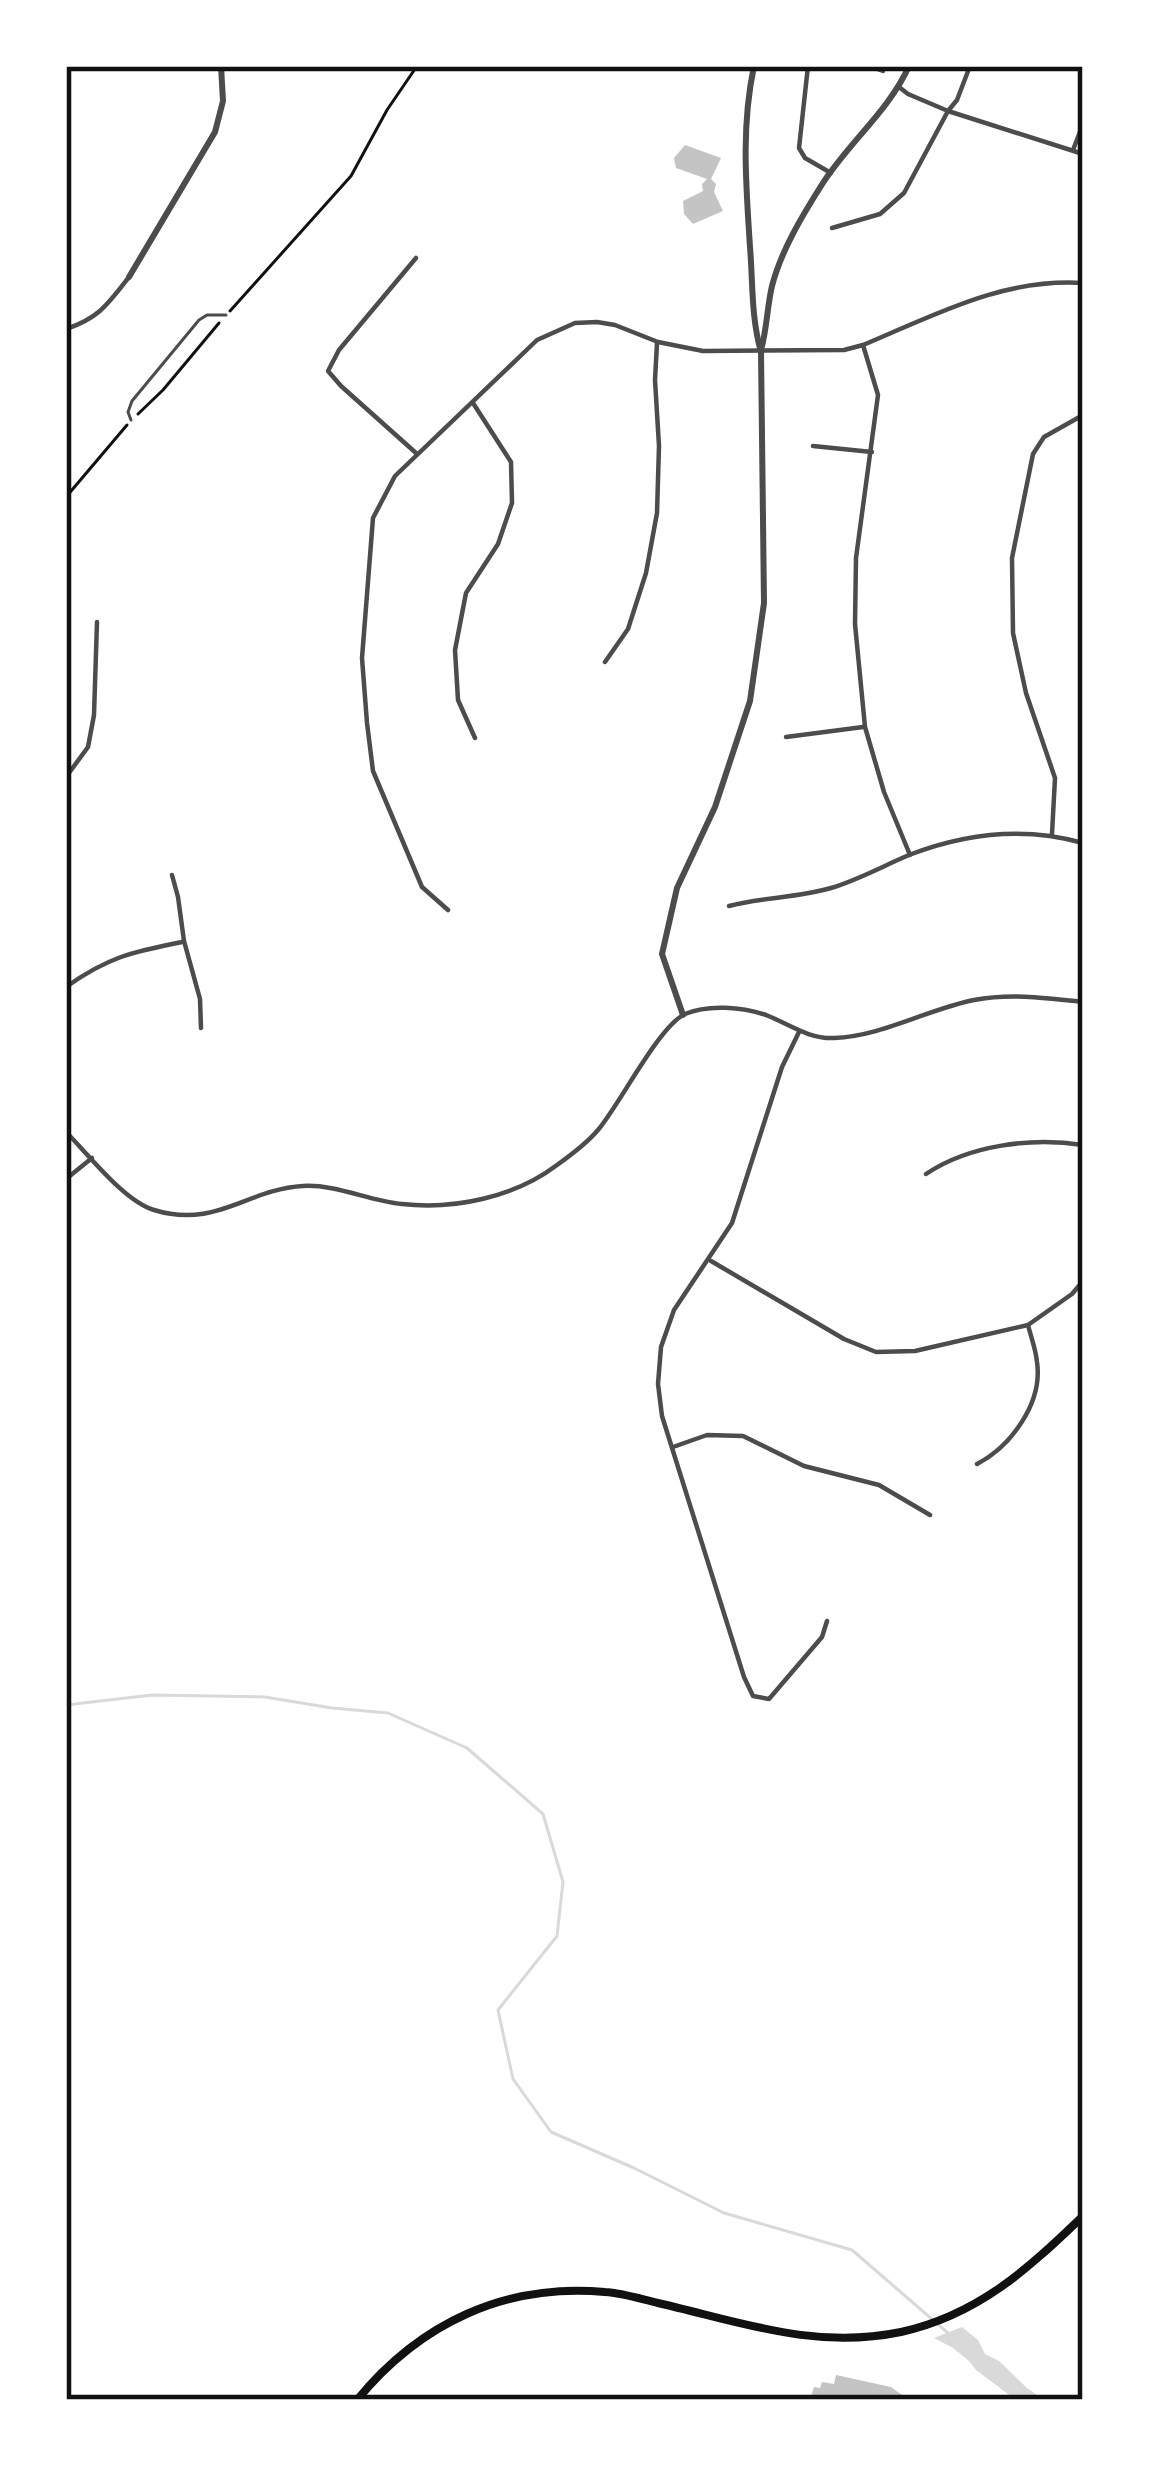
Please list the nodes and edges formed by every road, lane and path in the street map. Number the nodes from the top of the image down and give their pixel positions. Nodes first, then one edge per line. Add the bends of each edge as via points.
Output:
1 (220, 66) edge
2 (417, 66) edge
3 (754, 66) edge
4 (808, 66) edge
5 (869, 66) edge
6 (910, 66) edge
7 (970, 66) edge
8 (883, 71) dead end
9 (899, 87) junction
10 (948, 111) junction
11 (1083, 124) edge
12 (1073, 151) junction
13 (1083, 154) edge
14 (830, 173) junction
15 (832, 228) dead end
16 (416, 258) dead end
17 (128, 277) joint
18 (1083, 284) edge
19 (226, 315) junction
20 (66, 329) edge
21 (658, 342) junction
22 (863, 345) junction
23 (761, 352) junction
24 (473, 403) junction
25 (1083, 415) edge
26 (131, 420) junction
27 (813, 446) dead end
28 (872, 452) junction
29 (416, 453) junction
30 (66, 497) edge
31 (97, 622) dead end
32 (605, 662) dead end
33 (865, 727) junction
34 (786, 737) dead end
35 (475, 738) dead end
36 (66, 777) edge
37 (1052, 834) junction
38 (1083, 843) edge
39 (910, 855) junction
40 (172, 875) dead end
41 (729, 906) dead end
42 (448, 910) dead end
43 (184, 941) junction
44 (66, 987) edge
45 (1083, 1002) edge
46 (683, 1015) junction
47 (201, 1028) dead end
48 (799, 1032) junction
49 (66, 1132) edge
50 (1083, 1144) edge
51 (92, 1158) junction
52 (926, 1174) dead end
53 (66, 1179) edge
54 (709, 1260) junction
55 (1083, 1281) edge
56 (1028, 1325) junction
57 (673, 1447) junction
58 (977, 1464) dead end
59 (930, 1515) dead end
60 (826, 1622) dead end
61 (1083, 2216) edge
62 (357, 2400) edge

1 - 17 street via 223,101 214,132
2 - 19 path via 351,176
3 - 23 street via 745,180
4 - 14 street via 799,148
5 - 8 street
6 - 9 street
7 - 10 street
9 - 10 street
9 - 14 street
10 - 12 street
10 - 15 street via 904,193 880,214
11 - 12 street
12 - 13 street
14 - 23 street via 785,251
16 - 29 street via 328,370
17 - 20 street via 104,309
18 - 22 street via 1006,288
19 - 26 path
19 - 26 lane via 199,320 132,401
21 - 23 street
21 - 24 street via 597,322 556,329
21 - 32 street via 657,513 628,629
22 - 23 street
22 - 28 street via 878,394
23 - 46 street via 764,603 750,700 715,807 677,888 662,954
24 - 29 street
24 - 35 street via 511,462 512,483 498,544 466,593 454,650 458,700
25 - 37 street via 1045,437 1034,454 1012,557 1013,633 1054,778
26 - 30 path
27 - 28 street
28 - 33 street via 856,558
29 - 42 street via 374,518 362,658 373,771 422,887
31 - 36 street via 88,747
33 - 34 street
33 - 39 street
37 - 38 street
37 - 39 street via 988,834
39 - 41 street via 828,889
40 - 43 street
43 - 44 street via 96,965
43 - 47 street
45 - 48 street via 975,1000 869,1032
46 - 48 street via 722,1008 765,1015
46 - 51 street via 597,1132 507,1193 403,1205 305,1186 181,1216 148,1209
48 - 54 street via 732,1223
49 - 51 street
50 - 52 street via 979,1150
51 - 53 street
54 - 56 street via 876,1352 915,1352
54 - 57 street via 674,1310 661,1347 658,1384
55 - 56 street
56 - 58 street via 1038,1367 1033,1402 996,1454
57 - 59 street via 742,1436 804,1466 879,1485
57 - 60 street via 753,1696 769,1699
61 - 62 main road via 981,2302 897,2333 826,2340 607,2292 535,2292 474,2309 420,2338

